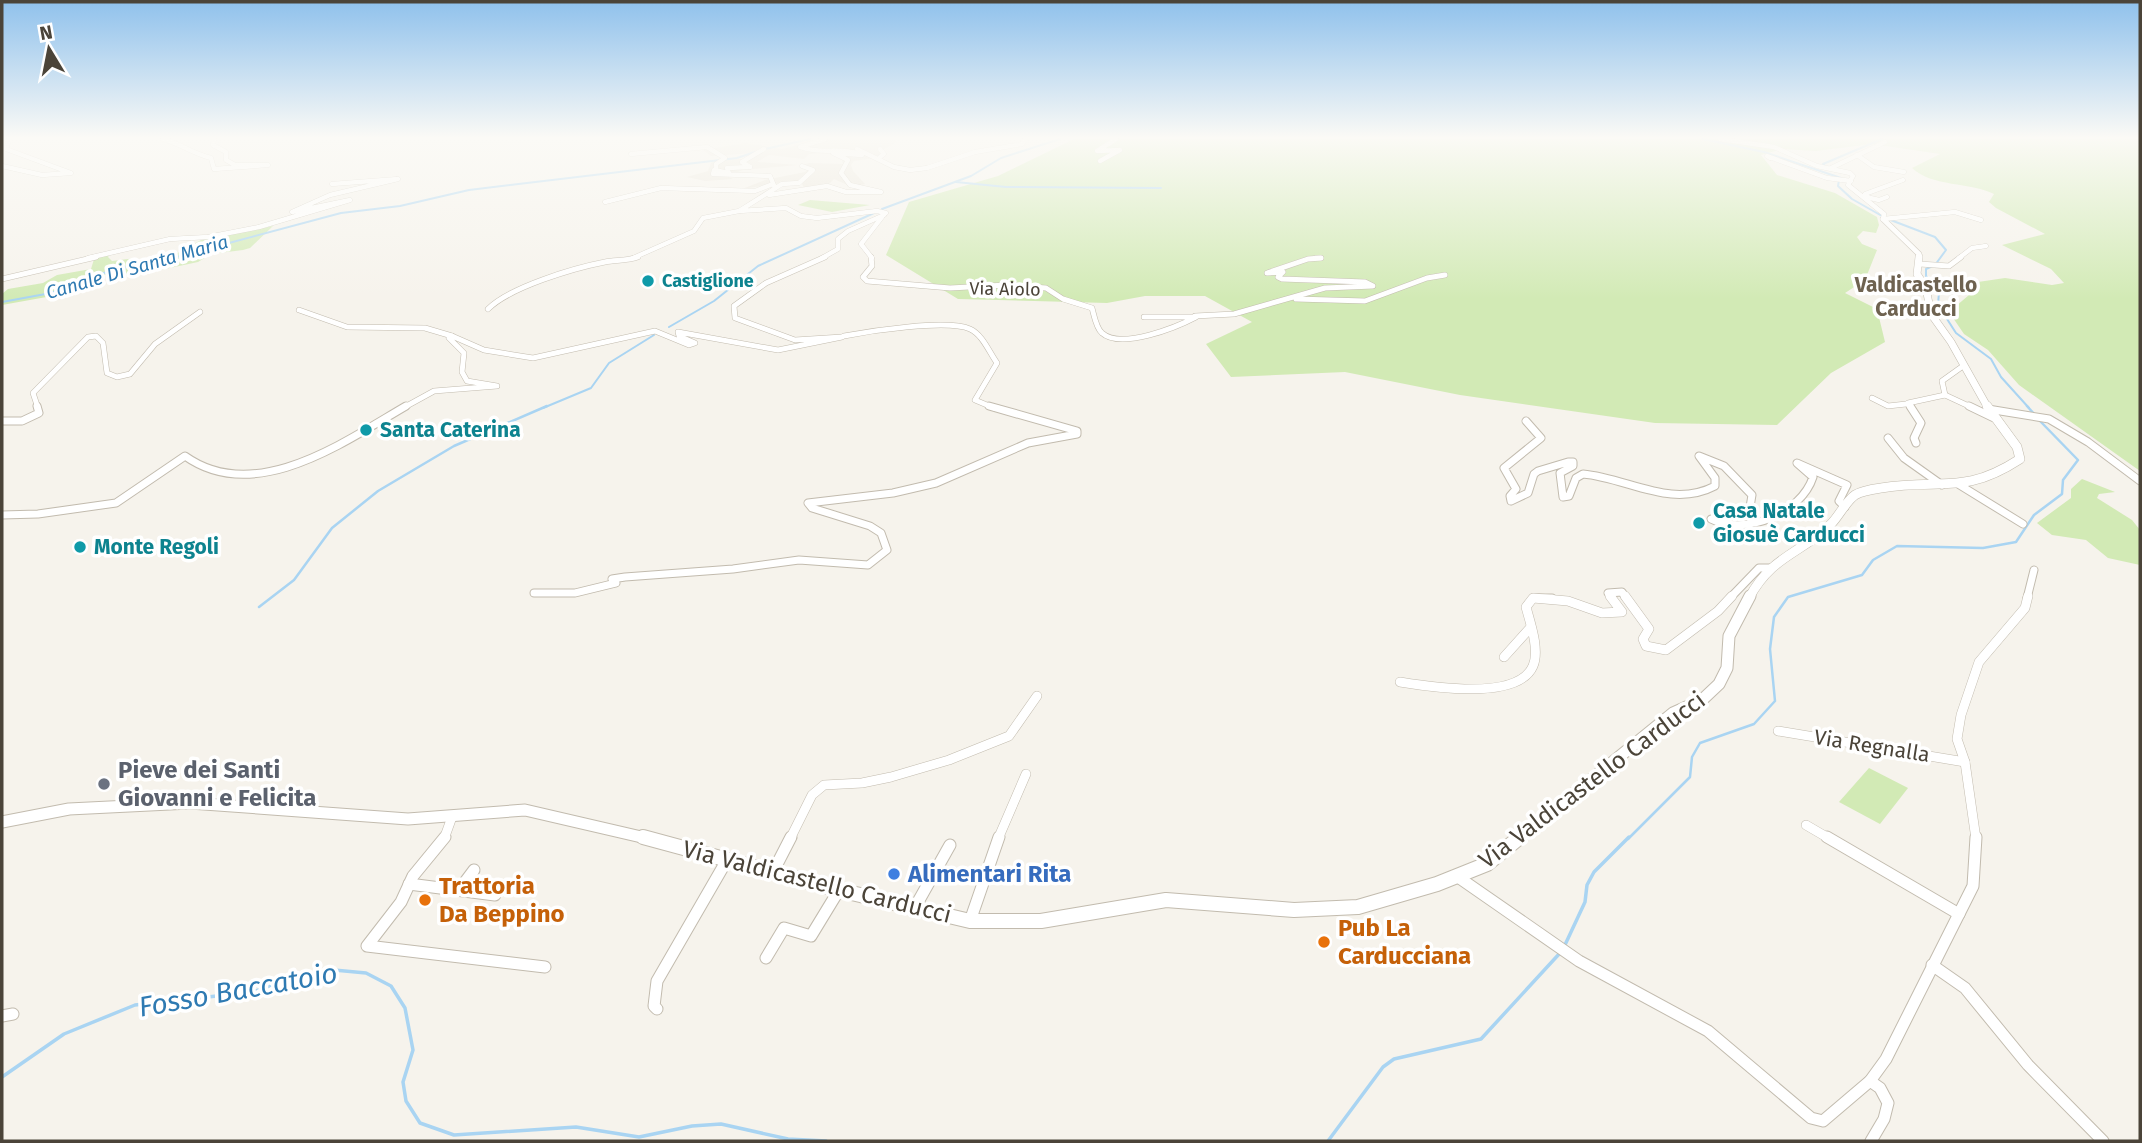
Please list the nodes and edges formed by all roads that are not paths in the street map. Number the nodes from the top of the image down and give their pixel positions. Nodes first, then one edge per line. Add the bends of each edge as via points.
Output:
1 (341, 192) edge
2 (644, 192) edge
3 (768, 192) edge
4 (1860, 192) edge
5 (1867, 192) edge
6 (1867, 197) junction
7 (1887, 197) dead end
8 (605, 202) dead end
9 (739, 211) junction
10 (884, 215) junction
11 (1887, 217) junction
12 (1980, 220) dead end
13 (1986, 246) dead end
14 (1321, 258) dead end
15 (1924, 265) junction
16 (1445, 275) dead end
17 (2, 279) edge
18 (1294, 299) junction
19 (488, 309) dead end
20 (299, 310) dead end
21 (200, 312) dead end
22 (1195, 316) junction
23 (1144, 317) dead end
24 (453, 336) junction
25 (844, 336) junction
26 (1963, 366) junction
27 (1945, 395) junction
28 (1872, 398) dead end
29 (1906, 404) junction
30 (1991, 414) junction
31 (2, 421) edge
32 (1526, 421) dead end
33 (1888, 438) dead end
34 (1916, 443) dead end
35 (2140, 481) edge
36 (1958, 484) junction
37 (1941, 485) junction
38 (1845, 507) junction
39 (2, 515) edge
40 (2023, 524) dead end
41 (1770, 568) junction
42 (2034, 570) dead end
43 (534, 593) dead end
44 (1531, 627) junction
45 (1504, 657) dead end
46 (1400, 682) dead end
47 (1037, 696) dead end
48 (1778, 731) dead end
49 (1965, 762) junction
50 (1026, 774) dead end
51 (453, 817) junction
52 (2, 822) edge
53 (1806, 825) dead end
54 (950, 845) dead end
55 (727, 860) junction
56 (474, 870) dead end
57 (773, 872) junction
58 (1458, 877) junction
59 (409, 884) junction
60 (459, 890) junction
61 (839, 890) junction
62 (495, 895) dead end
63 (914, 909) junction
64 (1959, 914) junction
65 (970, 921) junction
66 (766, 957) dead end
67 (1932, 965) junction
68 (545, 967) dead end
69 (657, 1009) dead end
70 (1870, 1081) junction
71 (1871, 1141) edge
72 (2103, 1141) edge

1 - 17 street via 292,212 351,200 259,227 170,239
2 - 8 street
3 - 9 street
4 - 6 street, Via Valdicastello Carducci
5 - 6 street
6 - 7 street
6 - 11 street, Via Valdicastello Carducci
9 - 10 street via 786,208 817,218 877,211
9 - 19 street via 703,218 694,230 668,241 670,244 632,259 559,276 498,299
10 - 22 street, Via Aiolo via 861,244 872,258 863,277 867,281 950,288 1046,288 1092,308 1101,333 1114,336 1156,335
10 - 25 street via 848,231 838,239 834,252 755,289 734,306 740,324 796,341
11 - 12 street via 1955,212
11 - 15 street, Via Valdicastello Carducci via 1914,246
13 - 15 street via 1972,248 1954,265
14 - 18 street, Via Aiolo via 1267,273 1283,272 1278,277 1282,279 1373,286 1325,289
15 - 26 street, Via Valdicastello Carducci via 1917,274 1926,288 1931,314
16 - 18 street, Via Aiolo via 1365,301
18 - 22 street, Via Aiolo via 1234,314
20 - 24 street via 336,326 429,326
21 - 31 street via 155,344 134,371 124,376 107,373 103,344 96,336 88,337 33,393 40,413 22,421
22 - 23 street, Via Aiolo
24 - 25 street via 512,357 532,359 655,331 689,345 695,342 678,336 678,331 778,350
24 - 39 street via 449,338 464,353 462,372 467,381 497,386 434,391 320,455 284,469 222,474 185,456 116,503
25 - 43 street via 946,324 969,327 982,338 997,363 975,400 1077,434 1028,443 936,483 808,503 881,533 887,551 868,565 799,559 625,577 596,589 554,596
26 - 27 street via 1942,381
26 - 30 street, Via Valdicastello Carducci
27 - 29 street
27 - 30 street
28 - 29 street via 1888,406
29 - 34 street via 1916,411 1921,423
30 - 35 street via 2035,415 2088,442
30 - 36 street, Via Valdicastello Carducci via 2017,447 2020,459 1997,474
32 - 38 street via 1541,438 1504,468 1516,489 1511,501 1529,493 1539,470 1567,461 1573,466 1560,473 1563,497 1569,496 1576,478 1583,474 1677,496 1706,493 1715,486 1715,478 1699,456 1724,466 1752,495 1750,507 1738,515 1715,516 1711,519 1716,524 1732,526 1781,514 1814,481 1797,463 1847,485 1839,500
33 - 37 street via 1904,458
36 - 37 street, Via Valdicastello Carducci
36 - 40 street
37 - 38 street, Via Valdicastello Carducci via 1862,491
38 - 41 street, Via Valdicastello Carducci via 1830,525
41 - 44 street via 1759,568 1718,611 1666,650 1646,646 1643,639 1649,629 1622,592 1608,593 1622,612 1611,616 1573,602 1533,598 1525,607
41 - 58 street, Via Valdicastello Carducci via 1759,579 1730,636 1727,668 1719,684 1702,700 1673,713 1487,864
42 - 49 street, Via Regnalla via 2025,608 1979,663 1967,693 1957,739
44 - 45 street via 1519,635
44 - 46 street via 1534,665 1525,678 1485,690
47 - 57 street via 1009,736 891,777 824,785 812,795
48 - 49 street, Via Regnalla
49 - 64 street, Via Regnalla via 1976,830 1973,886
50 - 65 street via 989,860
51 - 52 street, Via Valdicastello Carducci via 408,820 190,803 69,809
51 - 55 street, Via Valdicastello Carducci via 491,811 548,812
51 - 59 street via 445,838
53 - 64 street
54 - 63 street
55 - 57 street, Via Valdicastello Carducci
55 - 69 street via 657,981
56 - 60 street
57 - 61 street, Via Valdicastello Carducci
58 - 65 street, Via Valdicastello Carducci via 1359,907 1294,910 1166,900 1041,921
58 - 70 street, Via Regnalla via 1579,961 1708,1031 1811,1118 1824,1121
59 - 60 street
59 - 68 street via 367,946
60 - 62 street
61 - 63 street, Via Valdicastello Carducci
61 - 66 street via 811,936 784,928
63 - 65 street, Via Valdicastello Carducci
64 - 67 street, Via Regnalla
67 - 70 street, Via Regnalla via 1886,1059
67 - 72 street via 1965,988 2028,1065
70 - 71 street via 1888,1103

